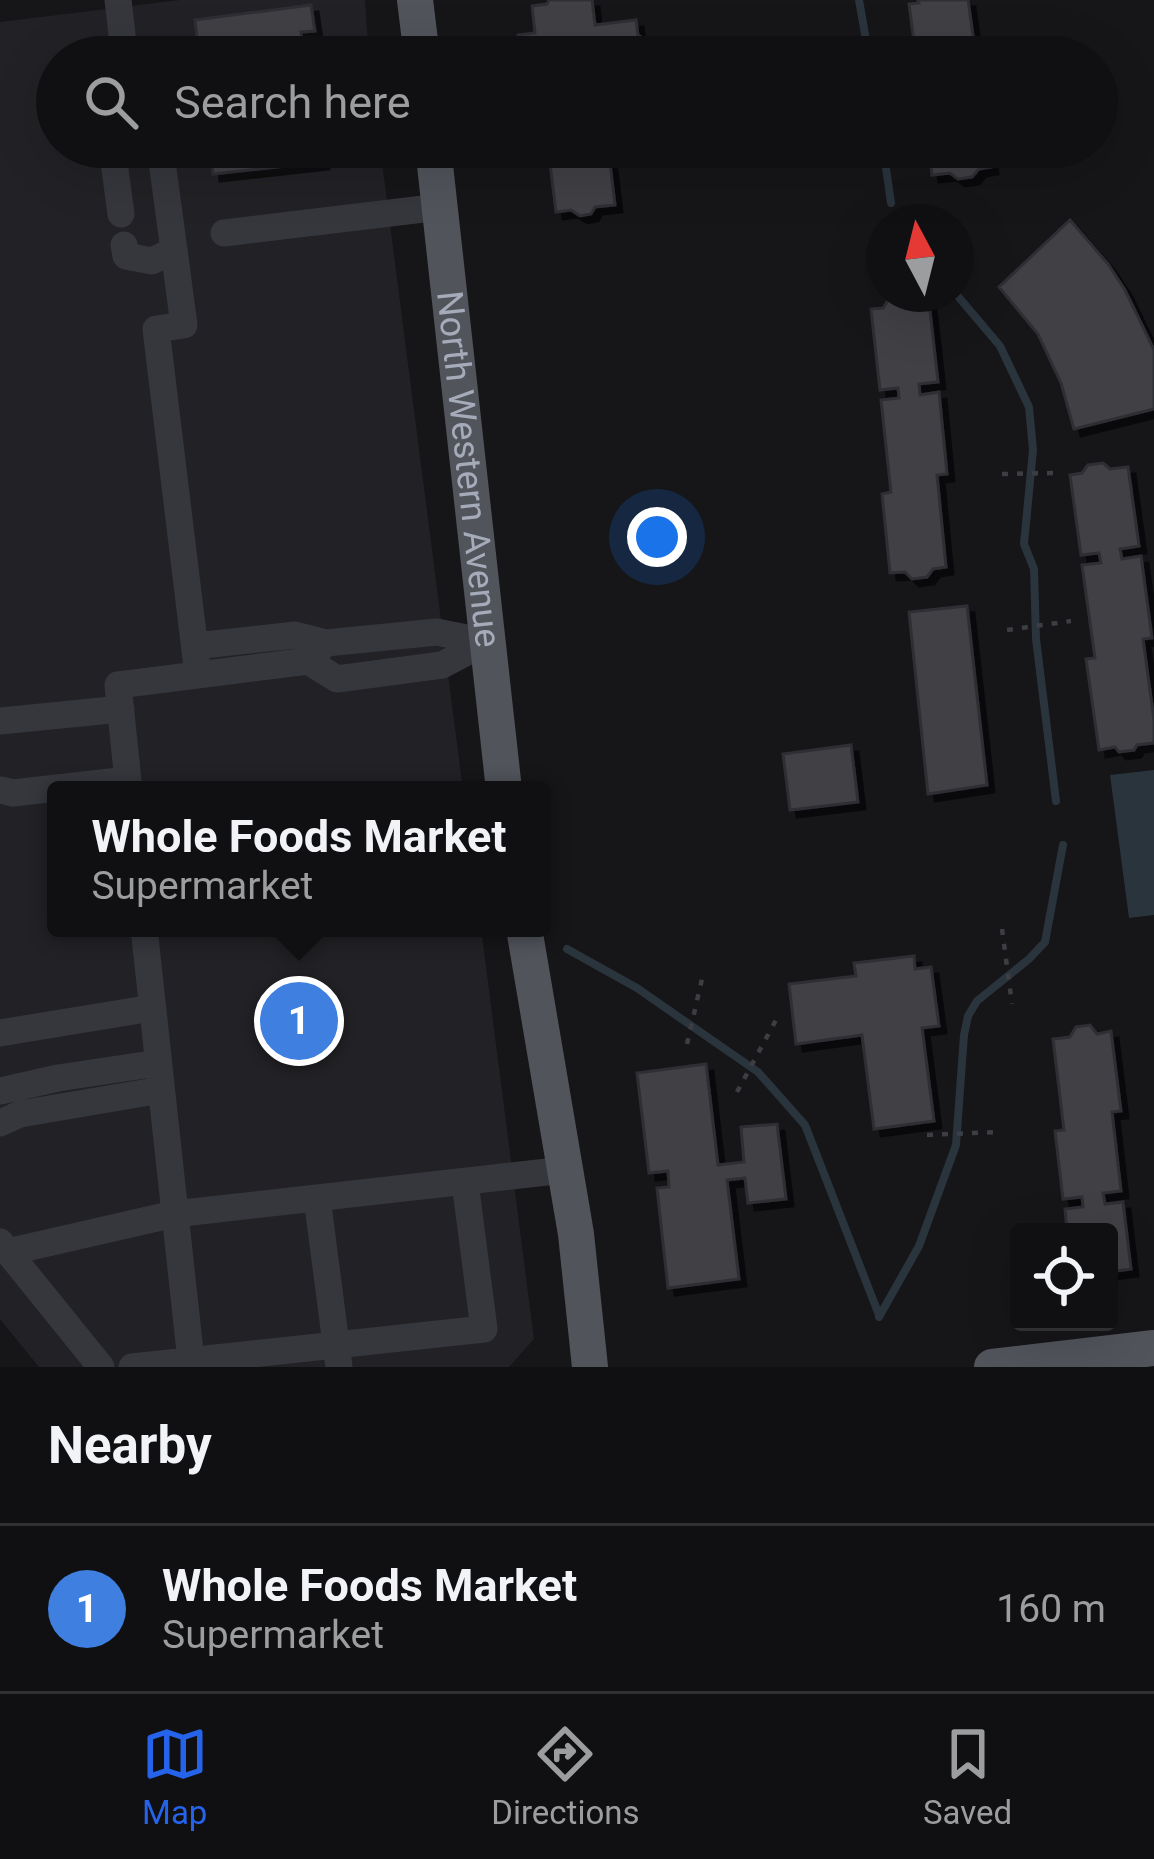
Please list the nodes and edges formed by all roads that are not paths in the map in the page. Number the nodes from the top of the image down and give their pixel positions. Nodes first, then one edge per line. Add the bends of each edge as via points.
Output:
1 (118, 0) edge
2 (415, 0) edge
3 (124, 36) edge
4 (419, 36) edge
5 (115, 168) edge
6 (163, 168) edge
7 (435, 168) edge
8 (440, 208) junction
9 (121, 214) dead end
10 (224, 233) dead end
11 (124, 244) dead end
12 (175, 250) junction
13 (486, 642) junction
14 (195, 646) junction
15 (317, 652) junction
16 (198, 675) junction
17 (119, 697) junction
18 (0, 721) edge
19 (129, 781) edge
20 (503, 781) edge
21 (0, 790) edge
22 (47, 791) edge
23 (145, 937) edge
24 (526, 937) edge
25 (152, 1008) junction
26 (0, 1033) edge
27 (159, 1077) junction
28 (0, 1091) edge
29 (0, 1123) edge
30 (565, 1170) junction
31 (465, 1182) junction
32 (317, 1198) junction
33 (174, 1214) junction
34 (4, 1247) edge
35 (1154, 1348) edge
36 (338, 1356) edge
37 (191, 1361) junction
38 (101, 1367) edge
39 (133, 1367) edge
40 (590, 1367) edge
41 (992, 1367) edge

1 - 3 street
2 - 4 main road
5 - 9 street
6 - 12 street
7 - 8 main road, North Western Avenue
8 - 10 street
8 - 13 main road, North Western Avenue
11 - 12 street via 126,256 152,261
12 - 14 street via 184,326 156,329
13 - 15 street via 437,632
13 - 20 main road, North Western Avenue
14 - 15 street via 296,634
14 - 16 street
15 - 16 street
16 - 17 street
17 - 18 street
17 - 19 street
21 - 22 street
23 - 25 street
24 - 30 main road
25 - 26 street
25 - 27 street
27 - 28 street via 58,1078
27 - 29 street
27 - 33 street
30 - 31 street
30 - 40 main road
31 - 32 street
31 - 36 street via 484,1329
32 - 33 street
32 - 36 street
33 - 34 street
33 - 37 street
34 - 38 street
35 - 41 main road
36 - 37 street
37 - 39 street

